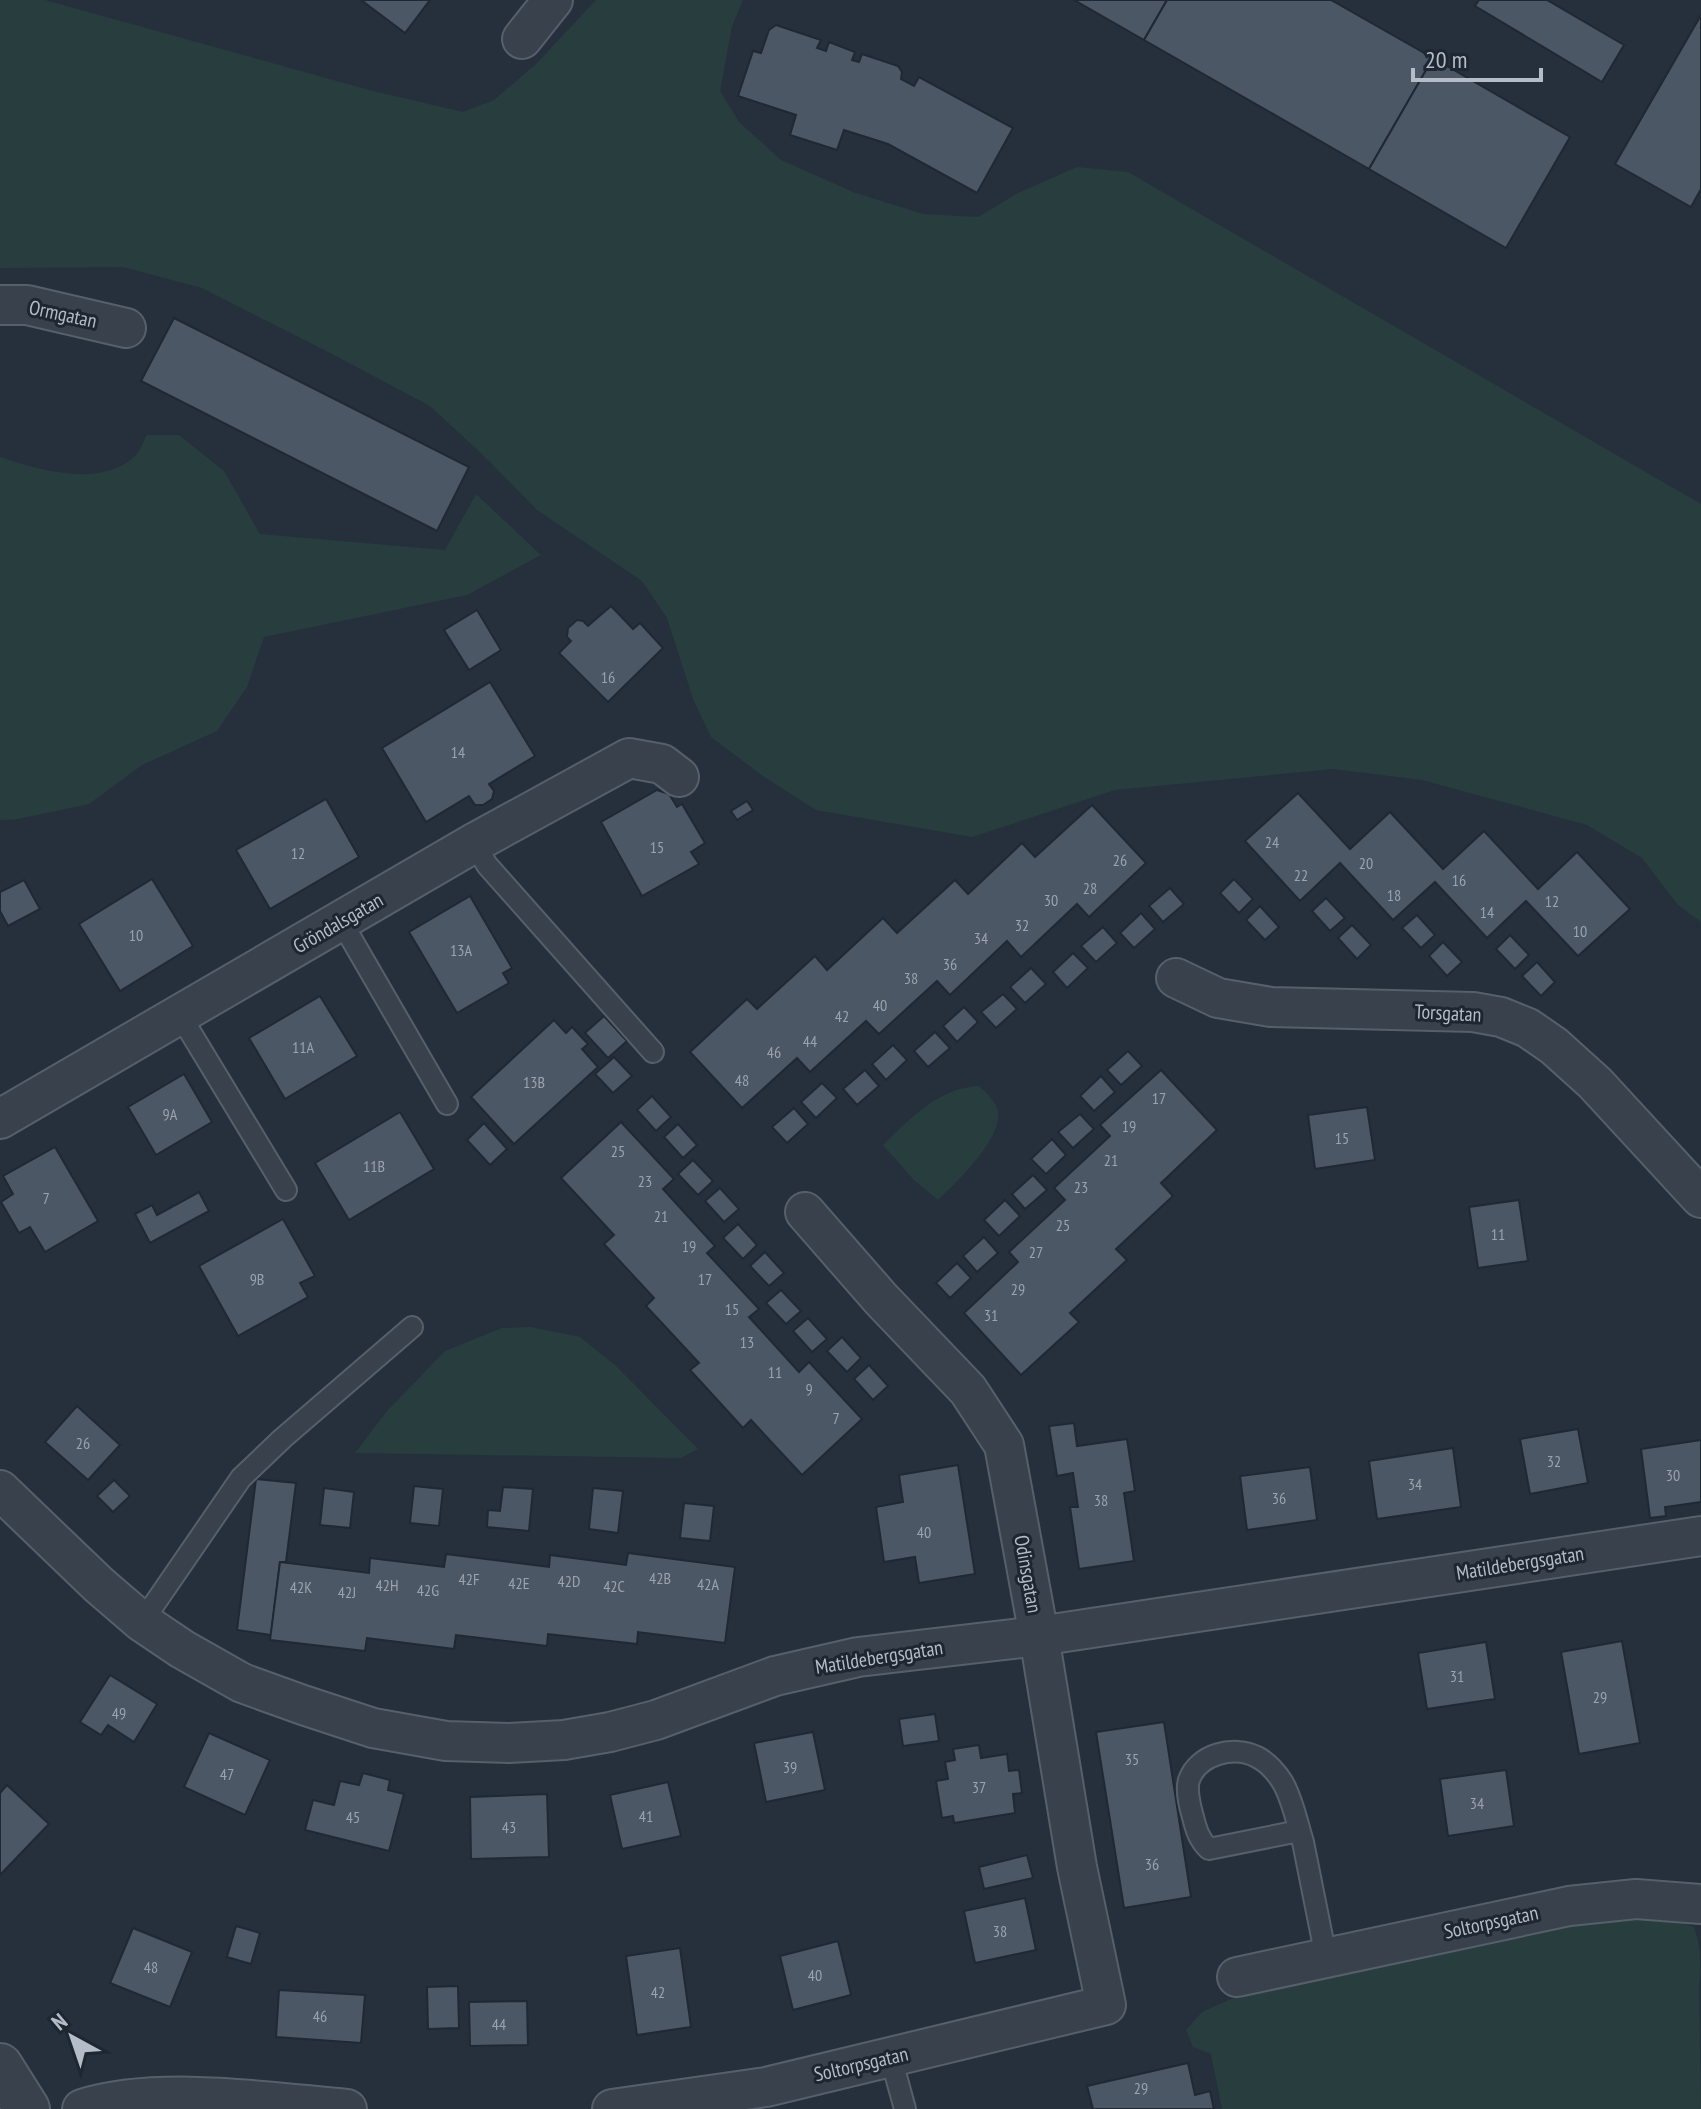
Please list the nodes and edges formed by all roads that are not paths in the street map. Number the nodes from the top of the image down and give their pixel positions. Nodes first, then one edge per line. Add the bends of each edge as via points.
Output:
1 (553, 0) edge
2 (522, 39) dead end
3 (0, 305) edge
4 (126, 328) dead end
5 (679, 777) dead end
6 (474, 843) junction
7 (341, 921) junction
8 (1176, 978) dead end
9 (180, 1015) junction
10 (653, 1052) dead end
11 (447, 1104) dead end
12 (0, 1119) edge
13 (286, 1190) dead end
14 (1701, 1198) edge
15 (805, 1212) dead end
16 (412, 1327) dead end
17 (0, 1490) edge
18 (1701, 1536) edge
19 (142, 1622) junction
20 (1039, 1636) junction
21 (1299, 1831) junction
22 (1701, 1904) edge
23 (1326, 1957) junction
24 (1237, 1977) dead end
25 (1106, 2005) joint
26 (891, 2058) junction
27 (0, 2066) edge
28 (27, 2109) edge
29 (82, 2109) edge
30 (347, 2109) edge
31 (612, 2109) edge
32 (905, 2109) edge

1 - 2 street
3 - 4 street, Ormgatan via 27,305
5 - 6 street, Gröndalsgatan via 662,764 629,758
6 - 7 street, Gröndalsgatan
6 - 10 lane via 487,865
7 - 9 street, Gröndalsgatan
7 - 11 lane
8 - 14 street, Torsgatan via 1218,998 1271,1007 1473,1012 1528,1028 1595,1083
9 - 12 street, Gröndalsgatan
9 - 13 lane
15 - 20 street, Odinsgatan via 968,1390 1004,1445
16 - 19 lane via 241,1478
17 - 19 street, Matildebergsgatan
18 - 20 street, Matildebergsgatan
19 - 20 street, Matildebergsgatan via 242,1683 303,1705 373,1728 446,1741 509,1743 610,1732 775,1676 858,1657
20 - 25 street, Odinsgatan
21 - 21 lane via 1283,1783 1257,1756 1236,1751 1215,1755 1188,1781 1191,1813 1209,1849
21 - 23 lane
22 - 23 street, Soltorpsgatan via 1636,1899 1569,1906
23 - 24 street, Soltorpsgatan
25 - 26 street, Soltorpsgatan
26 - 31 street, Soltorpsgatan via 766,2087
26 - 32 lane
27 - 28 street
29 - 30 street via 186,2097

